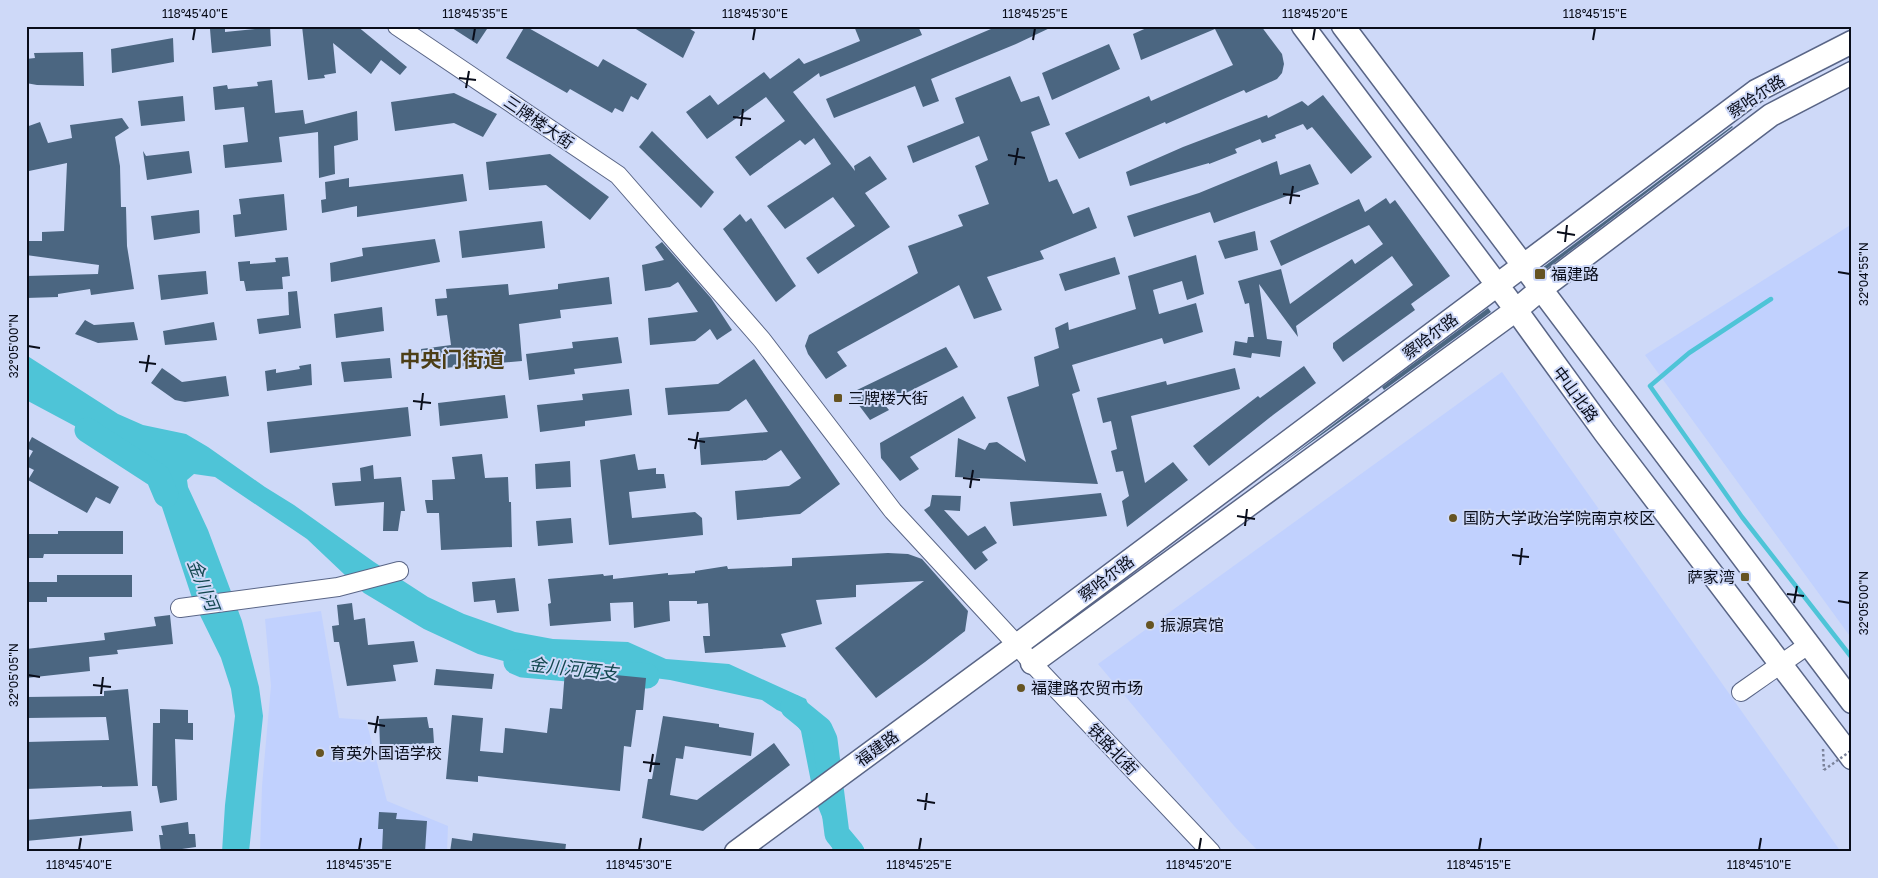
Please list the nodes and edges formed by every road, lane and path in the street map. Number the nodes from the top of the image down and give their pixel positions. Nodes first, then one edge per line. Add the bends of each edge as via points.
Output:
1 (397, 26) edge
2 (1304, 26) edge
3 (1343, 26) edge
4 (1852, 42) edge
5 (1852, 72) edge
6 (1524, 266) junction
7 (1498, 286) junction
8 (1541, 289) junction
9 (1516, 310) junction
10 (399, 571) dead end
11 (180, 608) dead end
12 (1017, 644) junction
13 (1808, 645) junction
14 (1032, 663) junction
15 (1781, 664) junction
16 (1845, 691) edge
17 (1741, 692) dead end
18 (1852, 750) edge
19 (1852, 758) edge
20 (1824, 770) dead end
21 (736, 852) edge
22 (1211, 852) edge

1 - 12 street, 三牌楼大街 via 618,175 762,340 893,512
2 - 7 main road, 中山北路
3 - 6 main road
4 - 6 main road, 察哈尔路 via 1756,91
5 - 8 main road, 察哈尔路 via 1771,115
6 - 7 main road, 察哈尔路
6 - 8 main road
7 - 9 main road, 中山北路
7 - 12 main road, 察哈尔路
8 - 9 main road, 察哈尔路
8 - 13 main road
9 - 14 main road, 察哈尔路
9 - 15 main road, 中山北路
10 - 11 street via 338,588
12 - 14 street, 铁路北街
12 - 21 main road, 福建路
13 - 15 street
13 - 16 main road
14 - 22 street, 铁路北街
15 - 17 street
15 - 19 main road, 中山北路
18 - 20 path, bridge

